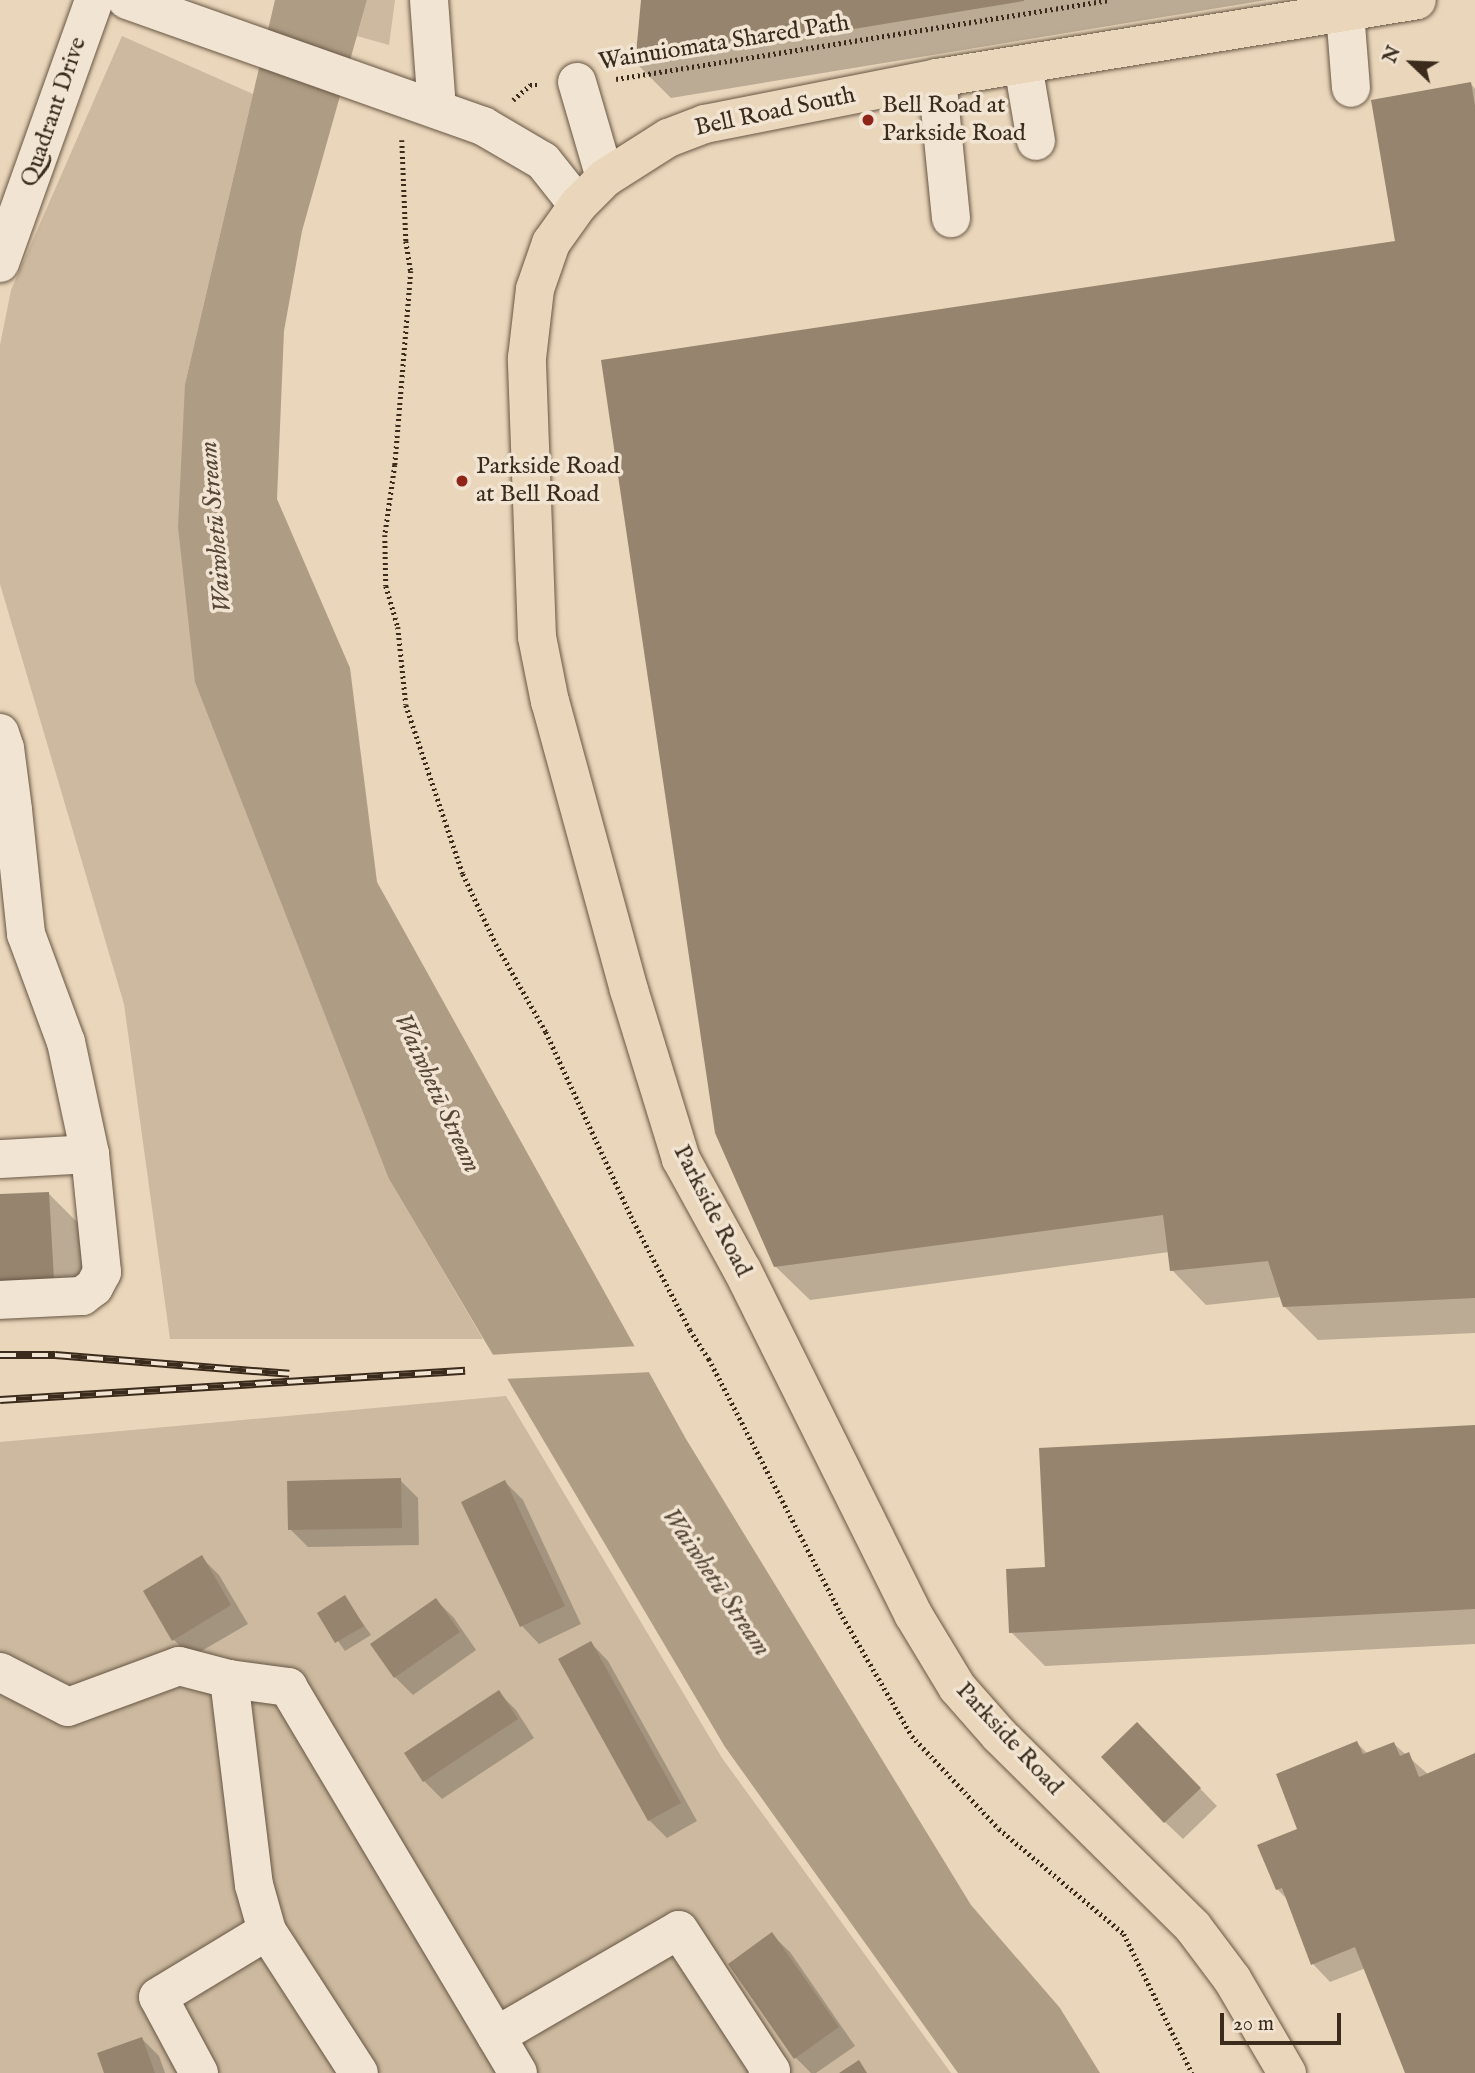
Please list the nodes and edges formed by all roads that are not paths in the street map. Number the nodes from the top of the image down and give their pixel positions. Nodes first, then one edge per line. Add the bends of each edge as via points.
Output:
1 (94, 0) edge
2 (127, 0) edge
3 (429, 0) edge
4 (1417, 0) edge
5 (1345, 12) junction
6 (1023, 65) junction
7 (937, 78) junction
8 (577, 82) road end
9 (1351, 88) dead end
10 (437, 109) junction
11 (1036, 141) dead end
12 (605, 178) junction
13 (578, 205) junction
14 (951, 218) dead end
15 (0, 263) edge
16 (0, 733) edge
17 (90, 1154) junction
18 (0, 1160) edge
19 (0, 1300) edge
20 (0, 1672) edge
21 (229, 1679) junction
22 (267, 1931) junction
23 (496, 2036) junction
24 (770, 2072) edge
25 (199, 2073) edge
26 (359, 2073) edge
27 (518, 2073) edge
28 (1287, 2073) edge

1 - 15 street, Quadrant Drive
2 - 10 street
3 - 10 street
4 - 5 main road, Bell Road South
5 - 6 main road, Bell Road South
5 - 9 street
6 - 7 main road, Bell Road South
6 - 11 street
7 - 12 main road, Bell Road South via 705,124 668,138
7 - 14 street
8 - 12 street
10 - 13 street via 483,126 543,161
12 - 13 main road, Bell Road South
13 - 28 main road, Parkside Road via 551,243 535,289 527,358 537,637 550,702 629,990 681,1159 742,1270 913,1614 957,1687 1000,1736 1193,1927 1232,1979
16 - 17 street via 9,773 26,934 66,1042
17 - 18 street
17 - 19 street via 102,1272 94,1287 82,1296
20 - 21 street via 68,1707 178,1666
21 - 22 street via 254,1885
21 - 23 street via 288,1687
22 - 25 street via 158,1997
22 - 26 street
23 - 24 street via 678,1930
23 - 27 street

